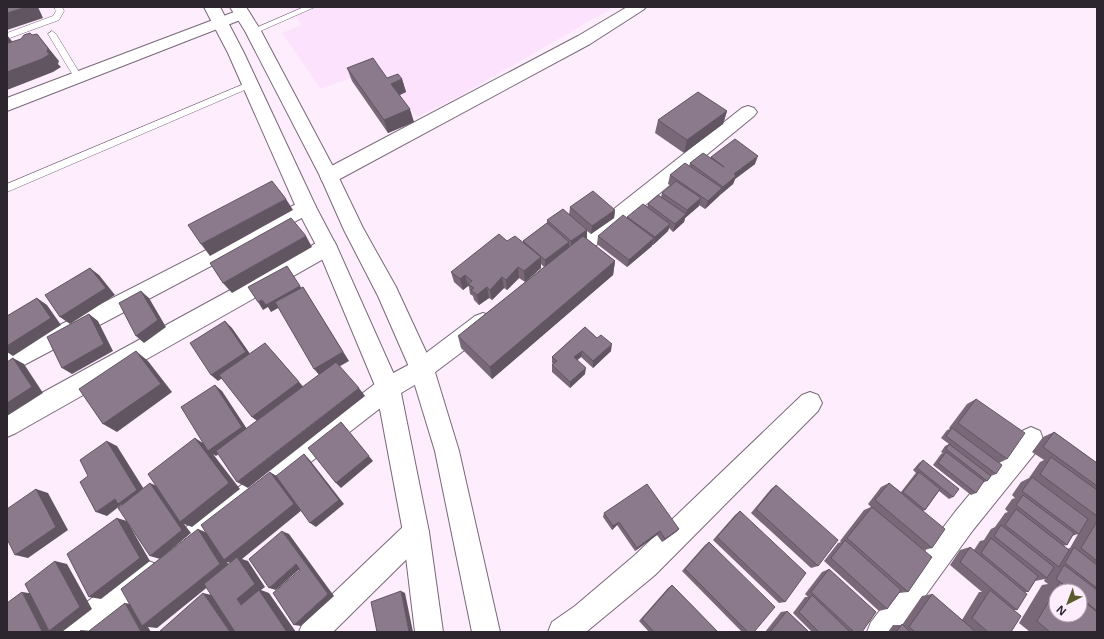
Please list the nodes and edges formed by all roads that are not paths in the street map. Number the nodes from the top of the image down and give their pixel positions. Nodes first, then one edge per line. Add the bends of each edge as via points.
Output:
1 (58, 7) edge
2 (311, 7) edge
3 (638, 7) edge
4 (216, 14) edge
5 (245, 17) edge
6 (52, 34) dead end
7 (7, 36) edge
8 (78, 77) junction
9 (250, 84) junction
10 (7, 105) edge
11 (748, 112) dead end
12 (329, 176) junction
13 (7, 188) edge
14 (306, 207) junction
15 (327, 248) junction
16 (548, 272) edge
17 (500, 310) edge
18 (7, 364) edge
19 (422, 369) junction
20 (388, 388) junction
21 (810, 403) dead end
22 (7, 425) edge
23 (1031, 439) dead end
24 (416, 532) junction
25 (71, 632) edge
26 (313, 632) edge
27 (429, 632) edge
28 (486, 632) edge
29 (562, 632) edge
30 (881, 632) edge

1 - 7 lane via 60,10 56,18
2 - 5 lane
3 - 12 street via 584,40
4 - 5 street
4 - 8 street
4 - 9 street
5 - 12 street
6 - 8 lane
8 - 10 street
9 - 13 lane
9 - 14 street
11 - 16 street
12 - 19 street via 388,293
14 - 15 street
14 - 18 street
15 - 20 street
15 - 22 street
17 - 19 street
19 - 20 street
19 - 28 street via 448,451
20 - 24 street
20 - 25 street
21 - 29 street via 645,565
23 - 30 street via 964,521
24 - 26 street
24 - 27 street

